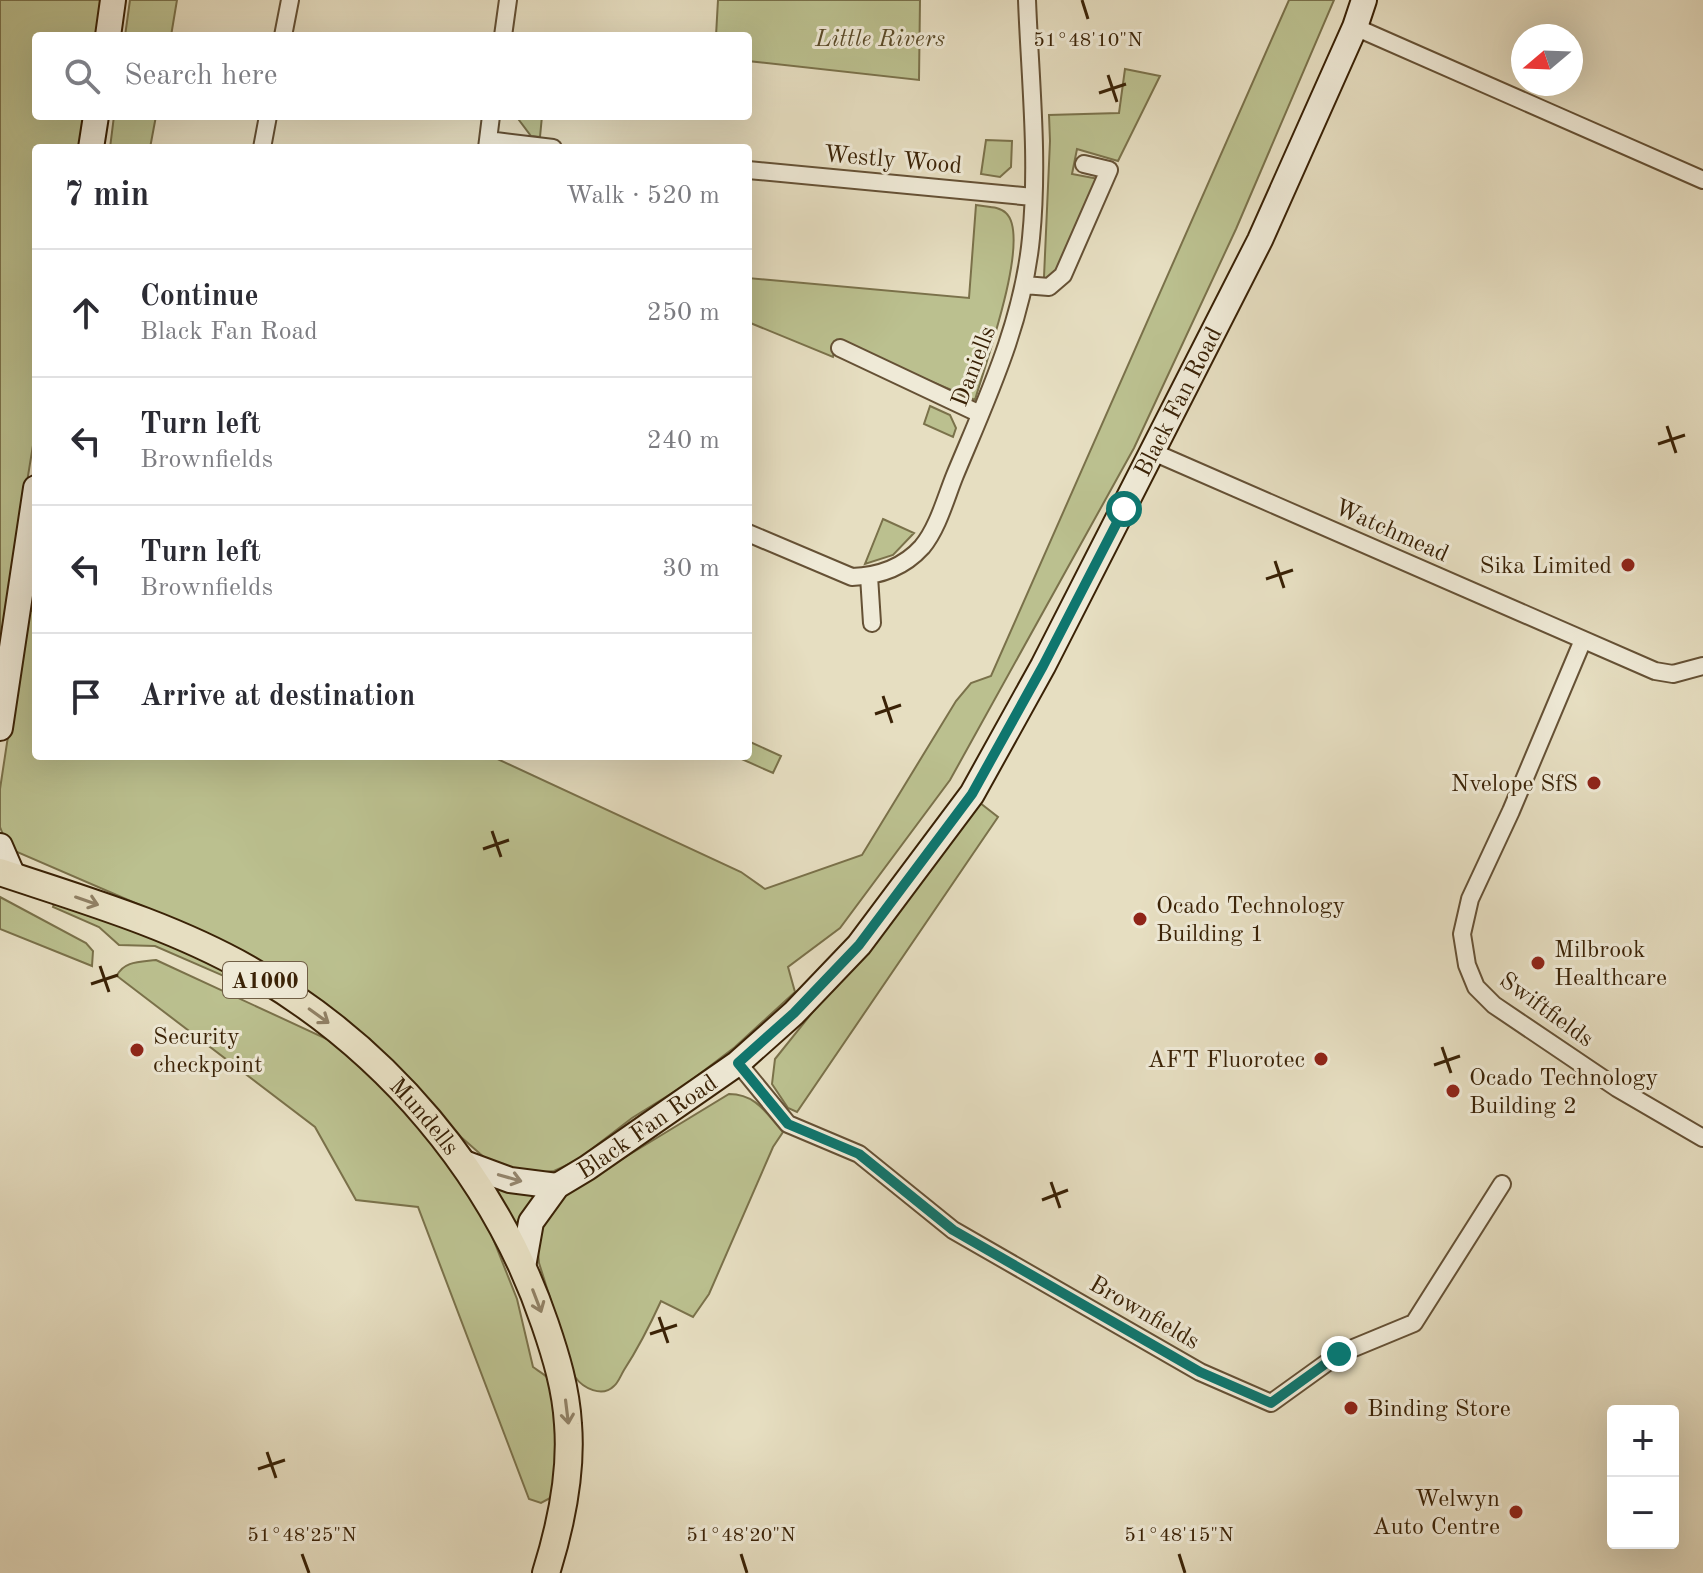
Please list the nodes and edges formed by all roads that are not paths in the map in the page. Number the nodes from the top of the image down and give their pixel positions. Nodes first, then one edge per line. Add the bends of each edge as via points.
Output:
1 (113, 0) edge
2 (290, 0) edge
3 (508, 0) edge
4 (1027, 0) edge
5 (1364, 0) edge
6 (1355, 27) junction
7 (109, 32) edge
8 (284, 32) edge
9 (504, 32) edge
10 (95, 120) edge
11 (267, 120) edge
12 (491, 120) edge
13 (92, 144) edge
14 (263, 144) edge
15 (488, 144) edge
16 (1084, 164) dead end
17 (752, 170) edge
18 (1703, 180) edge
19 (1033, 197) junction
20 (1024, 285) junction
21 (840, 348) dead end
22 (980, 414) junction
23 (1153, 452) junction
24 (32, 512) edge
25 (752, 535) edge
26 (869, 576) junction
27 (872, 623) dead end
28 (1583, 640) junction
29 (1703, 666) edge
30 (1, 702) edge
31 (0, 728) edge
32 (0, 846) edge
33 (7, 874) edge
34 (738, 1063) junction
35 (1703, 1138) edge
36 (464, 1163) junction
37 (1502, 1184) dead end
38 (557, 1186) junction
39 (523, 1267) junction
40 (546, 1573) edge

1 - 7 main road
2 - 8 street
3 - 9 street
4 - 19 street, Daniells
5 - 6 main road, Black Fan Road
6 - 18 street
6 - 23 main road, Black Fan Road via 1260,240
10 - 13 main road
11 - 14 street
12 - 15 street
16 - 20 street via 1109,170 1063,275 1049,287
17 - 19 street, Westly Wood
19 - 20 street, Daniells
20 - 22 street, Daniells via 1014,328
21 - 22 street
22 - 26 street, Daniells via 923,546 897,568
23 - 28 street, Watchmead
23 - 34 main road, Black Fan Road via 972,794 859,945
24 - 30 main road
25 - 26 street via 852,577
26 - 27 street
28 - 29 street, Watchmead via 1655,671 1673,674
28 - 35 street, Swiftfields via 1470,899 1462,934 1467,965 1476,987 1494,1005
30 - 31 main road
32 - 33 main road
33 -> 36 main road, Mundells / A1000 via 159,927 290,995 373,1061
34 - 37 street, Brownfields via 788,1124 859,1154 953,1230 1200,1372 1271,1403 1339,1354 1414,1323
34 - 38 main road, Black Fan Road
36 -> 38 main road, Black Fan Road via 510,1180
36 - 39 main road, Mundells / A1000
38 - 39 main road, Black Fan Road via 531,1222
39 -> 40 main road, Mundells / A1000 via 560,1372 569,1425 566,1490

